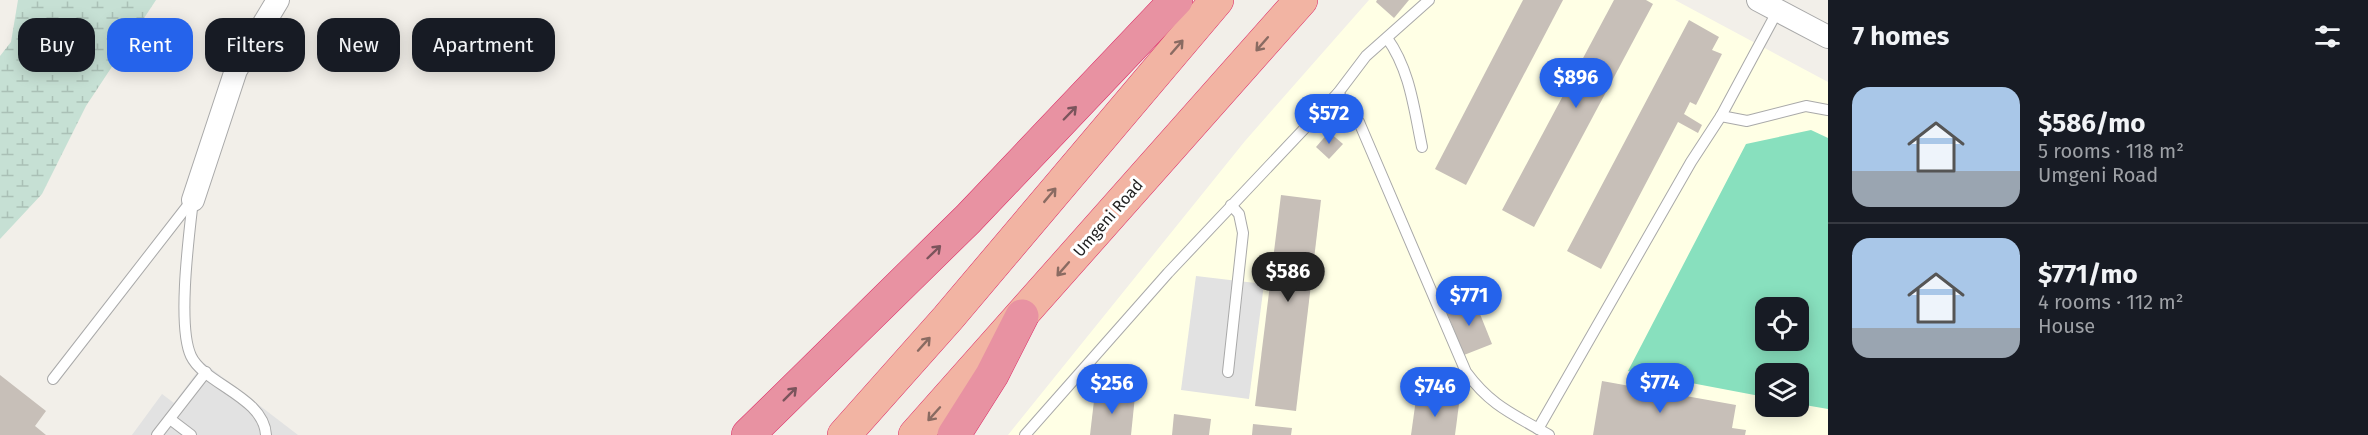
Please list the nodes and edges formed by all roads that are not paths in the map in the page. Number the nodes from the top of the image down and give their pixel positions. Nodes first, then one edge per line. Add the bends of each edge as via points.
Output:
1 (279, 0) edge
2 (1176, 0) edge
3 (1217, 0) edge
4 (1301, 0) edge
5 (1429, 0) edge
6 (1758, 0) edge
7 (1778, 10) junction
8 (1828, 37) edge
9 (1387, 38) junction
10 (1338, 93) junction
11 (1828, 110) edge
12 (1721, 116) junction
13 (1422, 147) dead end
14 (193, 200) junction
15 (1231, 205) junction
16 (1022, 316) junction
17 (206, 372) junction
18 (1228, 372) dead end
19 (53, 379) dead end
20 (170, 419) junction
21 (1538, 429) junction
22 (157, 435) edge
23 (191, 435) edge
24 (266, 435) edge
25 (748, 435) edge
26 (844, 435) edge
27 (915, 435) edge
28 (954, 435) edge
29 (1025, 435) edge
30 (1549, 435) edge

1 - 14 street via 236,70
25 -> 2 highway via 968,219
26 -> 3 highway
4 -> 16 highway, Umgeni Road
5 - 9 lane
6 - 7 street
7 - 8 street
7 - 12 lane
9 - 10 lane via 1366,56
9 - 13 lane via 1403,67
10 - 15 lane
10 - 21 lane via 1359,122 1466,372 1496,405
11 - 12 lane via 1806,106 1747,121
12 - 21 lane via 1690,162
14 - 17 lane via 186,336 192,359
14 - 19 lane
15 - 18 lane via 1239,214 1243,233
15 - 29 lane
16 -> 27 highway, Umgeni Road
16 - 28 highway via 992,375
17 - 20 lane
17 - 24 lane via 259,415
20 - 22 lane
20 - 23 lane
21 - 30 lane

